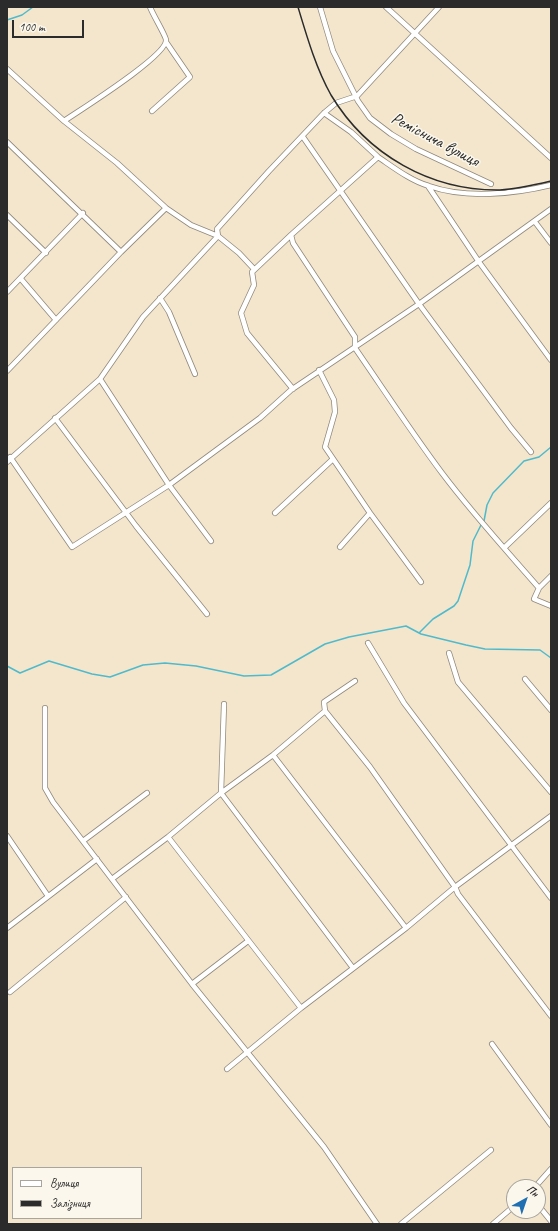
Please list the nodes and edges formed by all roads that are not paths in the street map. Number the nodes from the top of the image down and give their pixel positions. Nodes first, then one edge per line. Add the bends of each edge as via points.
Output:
1 (150, 7) edge
2 (320, 7) edge
3 (386, 7) edge
4 (439, 7) edge
5 (415, 34) junction
6 (166, 42) junction
7 (7, 69) edge
8 (357, 96) junction
9 (152, 111) dead end
10 (324, 113) junction
11 (64, 121) junction
12 (303, 137) junction
13 (7, 142) edge
14 (378, 157) junction
15 (551, 158) edge
16 (491, 184) dead end
17 (551, 185) edge
18 (428, 186) junction
19 (341, 190) junction
20 (166, 208) junction
21 (551, 209) edge
22 (83, 213) junction
23 (7, 215) edge
24 (535, 222) junction
25 (291, 235) junction
26 (218, 236) junction
27 (551, 243) edge
28 (121, 252) junction
29 (46, 253) junction
30 (479, 262) junction
31 (254, 269) junction
32 (21, 279) junction
33 (7, 291) edge
34 (160, 298) junction
35 (419, 304) junction
36 (56, 320) junction
37 (356, 348) junction
38 (551, 360) edge
39 (319, 370) junction
40 (7, 371) edge
41 (195, 374) dead end
42 (100, 379) junction
43 (293, 389) junction
44 (55, 418) junction
45 (531, 452) dead end
46 (10, 457) junction
47 (333, 459) junction
48 (7, 462) edge
49 (169, 485) junction
50 (551, 503) edge
51 (126, 512) junction
52 (275, 513) dead end
53 (370, 513) junction
54 (211, 541) dead end
55 (340, 547) dead end
56 (504, 548) junction
57 (551, 576) edge
58 (421, 582) dead end
59 (539, 588) junction
60 (551, 606) edge
61 (207, 614) dead end
62 (368, 643) dead end
63 (449, 653) dead end
64 (525, 680) dead end
65 (355, 681) dead end
66 (224, 704) dead end
67 (45, 708) dead end
68 (551, 710) edge
69 (325, 711) junction
70 (273, 756) junction
71 (551, 792) edge
72 (147, 793) dead end
73 (221, 793) junction
74 (551, 816) edge
75 (7, 836) edge
76 (168, 838) junction
77 (82, 840) junction
78 (510, 846) junction
79 (97, 859) junction
80 (112, 879) junction
81 (456, 887) junction
82 (48, 896) junction
83 (126, 897) junction
84 (551, 898) edge
85 (7, 928) edge
86 (406, 928) junction
87 (248, 941) junction
88 (354, 968) junction
89 (192, 984) junction
90 (10, 992) dead end
91 (301, 1008) junction
92 (551, 1016) edge
93 (492, 1044) dead end
94 (246, 1053) junction
95 (227, 1069) dead end
96 (551, 1125) edge
97 (491, 1150) dead end
98 (551, 1169) edge
99 (542, 1179) edge
100 (506, 1213) edge
101 (377, 1224) edge
102 (401, 1224) edge
103 (494, 1224) edge

1 - 6 street via 167,38
2 - 8 street, Реміснича вулиця via 333,50
3 - 5 street
4 - 5 street
5 - 8 street
5 - 15 street
6 - 9 street via 190,77
6 - 11 street via 143,67
7 - 11 street
8 - 10 street via 336,103
8 - 16 street, Реміснича вулиця via 370,118 391,134 416,149
10 - 12 street
10 - 14 street via 352,132
11 - 20 street via 117,163
12 - 19 street
12 - 26 street via 217,229
13 - 22 street
14 - 18 street
14 - 19 street
17 - 18 street via 510,194 467,192
18 - 30 street
19 - 25 street
19 - 35 street
20 - 26 street via 191,225
20 - 28 street
21 - 24 street
22 - 28 street
22 - 29 street
23 - 29 street
24 - 27 street
24 - 30 street
25 - 31 street
25 - 37 street via 293,243 355,337
26 - 31 street via 244,257
26 - 34 street
28 - 36 street
29 - 32 street
30 - 35 street
30 - 38 street
31 - 43 street via 254,285 242,313 247,333
32 - 33 street
32 - 36 street
34 - 41 street via 169,312
34 - 42 street via 143,317
35 - 37 street
35 - 45 street
36 - 40 street
37 - 39 street
37 - 56 street via 442,474
39 - 43 street
39 - 47 street via 334,400 334,412 325,447
42 - 44 street
42 - 49 street
43 - 49 street via 260,418
44 - 46 street
44 - 51 street
46 - 48 street
46 - 51 street via 72,547
47 - 52 street
47 - 53 street
49 - 51 street
49 - 54 street
50 - 56 street
51 - 61 street
53 - 55 street
53 - 58 street
56 - 59 street
57 - 59 street
59 - 60 street via 534,599
62 - 78 street via 404,704
63 - 71 street via 458,682
64 - 68 street
65 - 69 street via 324,702
66 - 73 street
67 - 77 street via 45,788
69 - 70 street
69 - 81 street via 370,767
70 - 73 street
70 - 86 street
72 - 77 street
73 - 76 street
73 - 88 street
74 - 78 street
75 - 82 street
76 - 80 street
76 - 87 street
77 - 79 street
78 - 81 street
78 - 84 street
79 - 80 street
79 - 82 street
80 - 83 street
81 - 86 street
81 - 92 street via 458,894
82 - 85 street
83 - 89 street
83 - 90 street
86 - 88 street
87 - 89 street
87 - 91 street
88 - 91 street
89 - 94 street
91 - 94 street
93 - 96 street
94 - 95 street
94 - 101 street via 324,1147
97 - 102 street
98 - 99 street
100 - 103 street

